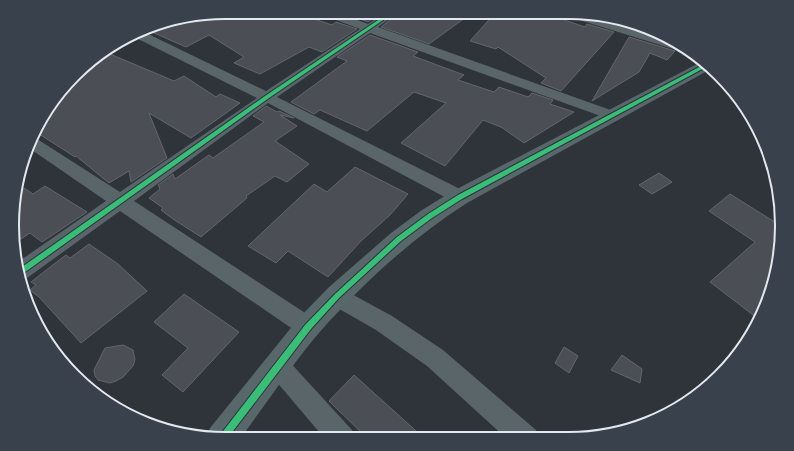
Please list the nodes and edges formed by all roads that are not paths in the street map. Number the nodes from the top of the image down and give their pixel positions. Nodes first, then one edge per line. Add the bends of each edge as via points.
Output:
1 (344, 19) edge
2 (383, 19) edge
3 (593, 21) edge
4 (370, 28) junction
5 (142, 37) edge
6 (662, 41) edge
7 (702, 68) edge
8 (267, 97) junction
9 (614, 116) junction
10 (36, 144) edge
11 (460, 197) junction
12 (120, 202) junction
13 (24, 269) edge
14 (337, 296) junction
15 (308, 327) junction
16 (278, 366) junction
17 (226, 432) edge
18 (338, 432) edge
19 (520, 432) edge

1 - 4 street
2 - 4 street
3 - 6 street
4 - 8 street
4 - 9 street
5 - 8 street
7 - 9 street
8 - 11 street
8 - 12 street
9 - 11 street
10 - 12 street
11 - 14 street via 399,239
12 - 13 street
12 - 15 street
14 - 15 street
14 - 19 street via 384,323 435,358
15 - 16 street
16 - 17 street
16 - 18 street

